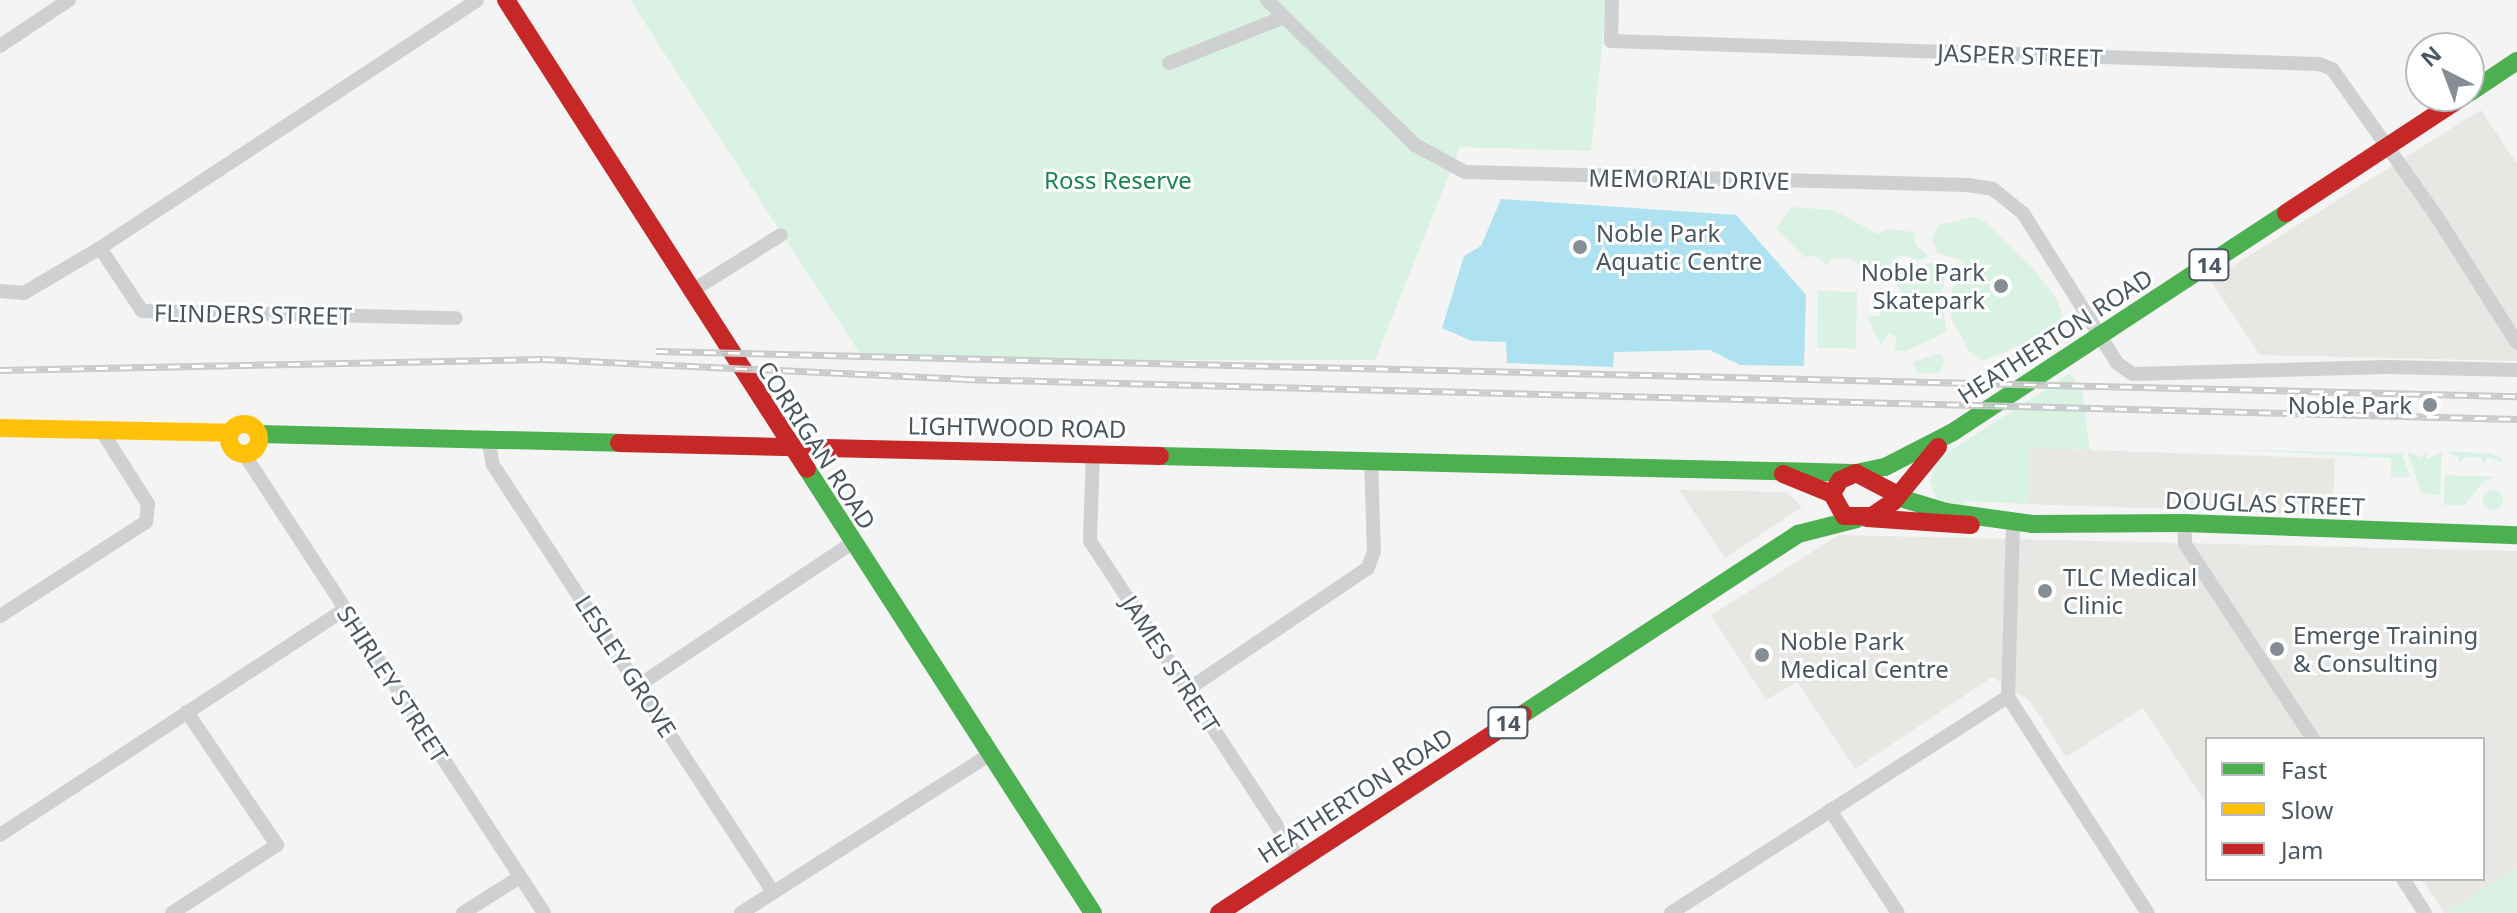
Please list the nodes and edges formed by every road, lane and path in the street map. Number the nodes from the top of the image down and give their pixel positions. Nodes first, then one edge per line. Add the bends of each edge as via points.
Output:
1 (69, 0) edge
2 (477, 0) edge
3 (506, 0) edge
4 (1267, 0) edge
5 (1612, 0) edge
6 (1284, 17) junction
7 (0, 46) edge
8 (2517, 61) edge
9 (1169, 63) dead end
10 (2485, 82) edge
11 (2439, 112) edge
12 (2386, 147) junction
13 (781, 235) dead end
14 (100, 248) junction
15 (0, 291) edge
16 (690, 292) junction
17 (456, 318) dead end
18 (2101, 335) junction
19 (2517, 343) edge
20 (2517, 370) edge
21 (0, 428) edge
22 (101, 430) junction
23 (1953, 432) junction
24 (230, 433) junction
25 (259, 434) junction
26 (488, 438) junction
27 (789, 446) junction
28 (1934, 450) junction
29 (244, 454) junction
30 (1093, 454) junction
31 (1371, 460) junction
32 (1775, 471) junction
33 (1855, 473) junction
34 (1832, 495) junction
35 (1898, 496) junction
36 (1940, 510) junction
37 (1862, 519) junction
38 (2012, 522) junction
39 (2184, 523) junction
40 (1798, 534) junction
41 (2517, 535) edge
42 (852, 543) junction
43 (344, 610) junction
44 (0, 616) edge
45 (639, 685) junction
46 (1187, 690) junction
47 (2008, 697) junction
48 (187, 712) junction
49 (2312, 737) edge
50 (991, 754) junction
51 (1830, 810) junction
52 (0, 835) edge
53 (1300, 861) junction
54 (520, 877) junction
55 (2404, 881) edge
56 (773, 892) junction
57 (172, 913) edge
58 (463, 913) edge
59 (544, 913) edge
60 (741, 913) edge
61 (1093, 913) edge
62 (1219, 913) edge
63 (1671, 913) edge
64 (1898, 913) edge
65 (2148, 913) edge
66 (2425, 913) edge

1 - 7 street
2 - 14 street
3 - 16 main road, CORRIGAN ROAD
4 - 6 street, MEMORIAL DRIVE
5 - 12 street, JASPER STREET via 1611,41 2319,64 2340,76
6 - 9 street
6 - 18 street, MEMORIAL DRIVE via 1415,145 1465,172 1993,189 2023,213
8 - 10 main road, HEATHERTON ROAD / 14
11 - 12 main road, HEATHERTON ROAD / 14
12 - 18 main road, HEATHERTON ROAD / 14
12 - 19 street, JASPER STREET
13 - 16 street
14 - 15 street via 24,293
14 - 17 street, FLINDERS STREET via 142,311
16 - 27 main road, CORRIGAN ROAD
18 - 20 street, MEMORIAL DRIVE via 2119,365 2142,375 2387,367
18 - 23 main road, HEATHERTON ROAD / 14
21 - 22 main road
22 - 24 main road
22 - 44 street via 148,504 146,522
23 - 28 main road, HEATHERTON ROAD / 14
23 - 33 main road, HEATHERTON ROAD / 14 via 1892,465
24 - 25 main road via 242,423
24 - 29 main road via 231,447
25 - 26 main road, LIGHTWOOD ROAD
25 - 29 main road via 256,448
26 - 27 main road, LIGHTWOOD ROAD
26 - 45 street, LESLEY GROVE via 493,465
27 - 30 main road, LIGHTWOOD ROAD
27 - 42 main road, CORRIGAN ROAD
28 - 35 main road, HEATHERTON ROAD / 14
28 - 36 main road via 1924,482
29 - 43 street, SHIRLEY STREET
30 - 31 main road, LIGHTWOOD ROAD
30 - 46 street, JAMES STREET via 1090,541
31 - 32 main road, LIGHTWOOD ROAD
31 - 46 street via 1374,551 1368,568
32 - 33 main road, LIGHTWOOD ROAD
32 - 34 main road, LIGHTWOOD ROAD
33 - 34 main road, 14 via 1838,482
33 - 35 main road, DOUGLAS STREET via 1876,479
34 - 37 main road via 1842,514
34 - 40 main road, HEATHERTON ROAD / 14
35 - 36 main road, DOUGLAS STREET
35 - 37 main road, 14
36 - 38 main road, DOUGLAS STREET
37 - 38 main road, DOUGLAS STREET via 1954,526
37 - 40 main road, HEATHERTON ROAD / 14
38 - 39 main road, DOUGLAS STREET
38 - 47 street
39 - 41 main road, DOUGLAS STREET
39 - 49 street via 2185,544
40 - 53 main road, HEATHERTON ROAD / 14
42 - 45 street
42 - 50 main road, CORRIGAN ROAD
43 - 48 street
43 - 54 street, SHIRLEY STREET
45 - 56 street, LESLEY GROVE
46 - 53 street, JAMES STREET
47 - 51 street
47 - 65 street
48 - 52 street
48 - 57 street via 277,845
50 - 56 street
50 - 61 main road, CORRIGAN ROAD
51 - 63 street
51 - 64 street
53 - 62 main road, HEATHERTON ROAD / 14
54 - 58 street
54 - 59 street, SHIRLEY STREET
55 - 66 street
56 - 60 street

